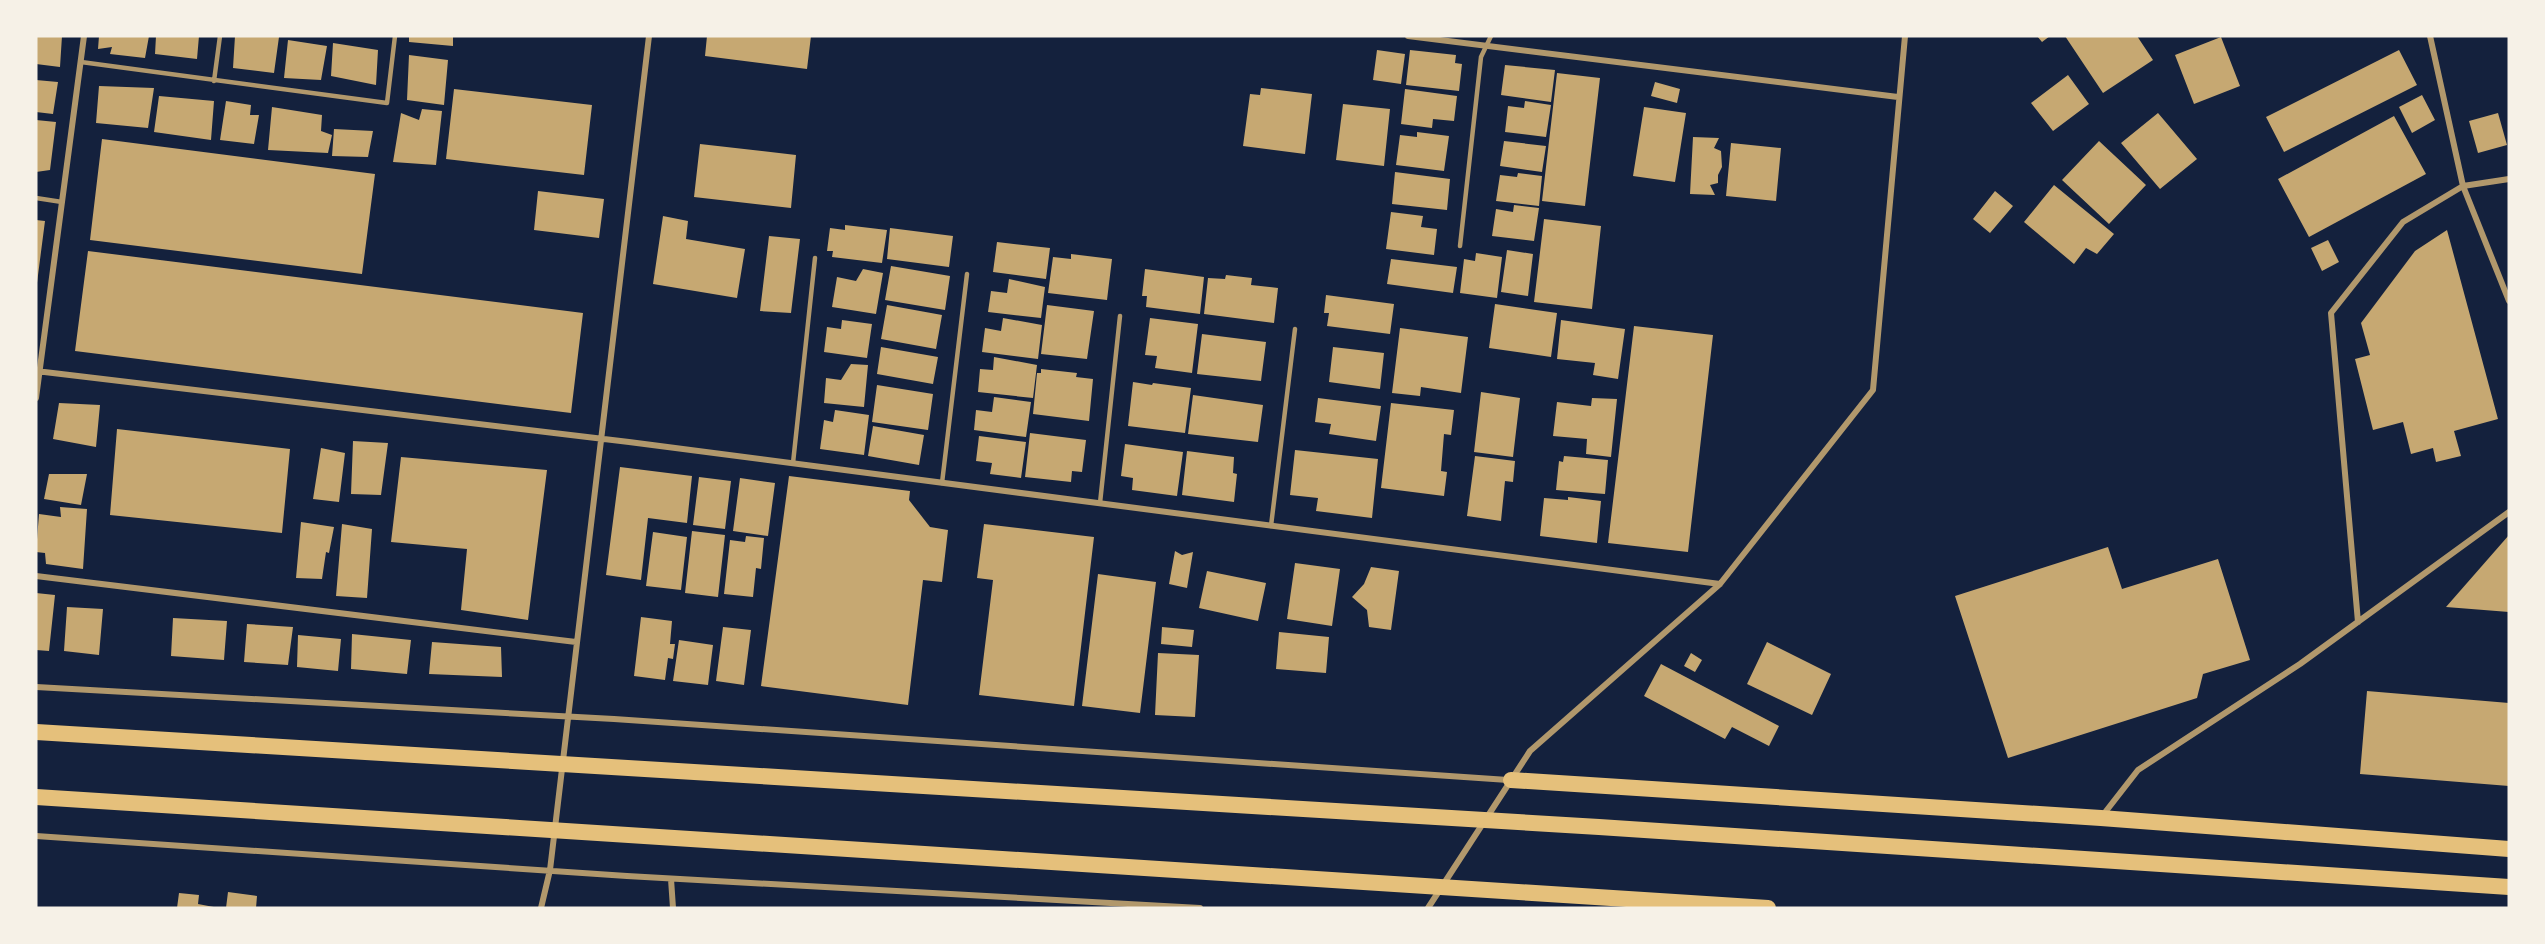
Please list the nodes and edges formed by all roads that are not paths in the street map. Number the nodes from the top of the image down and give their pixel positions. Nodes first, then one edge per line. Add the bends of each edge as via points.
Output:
1 (84, 36) edge
2 (220, 36) edge
3 (395, 36) edge
4 (649, 36) edge
5 (1408, 36) edge
6 (1491, 36) edge
7 (1905, 36) edge
8 (2430, 36) edge
9 (1485, 46) junction
10 (81, 62) junction
11 (214, 81) junction
12 (1899, 97) junction
13 (2509, 179) edge
14 (2463, 186) junction
15 (36, 198) edge
16 (62, 202) junction
17 (1460, 246) dead end
18 (815, 258) dead end
19 (967, 273) dead end
20 (2509, 301) edge
21 (1120, 316) dead end
22 (1295, 329) dead end
23 (38, 371) edge
24 (36, 398) edge
25 (600, 439) junction
26 (793, 463) junction
27 (942, 483) junction
28 (1100, 503) junction
29 (2509, 512) edge
30 (1271, 526) junction
31 (36, 576) edge
32 (1720, 584) junction
33 (2358, 622) junction
34 (576, 642) junction
35 (36, 687) edge
36 (567, 716) junction
37 (36, 732) edge
38 (1511, 780) junction
39 (36, 797) edge
40 (2101, 818) junction
41 (36, 836) edge
42 (2509, 849) edge
43 (550, 870) junction
44 (671, 879) junction
45 (2509, 887) edge
46 (541, 908) edge
47 (673, 908) edge
48 (1200, 908) edge
49 (1429, 908) edge
50 (1768, 908) edge

1 - 10 street
2 - 11 lane
3 - 11 lane via 387,103
4 - 25 street
5 - 9 street
6 - 9 lane
7 - 12 street
8 - 14 street
9 - 12 street
9 - 17 lane
10 - 11 lane
10 - 16 street
12 - 32 street via 1873,390
13 - 14 street
14 - 20 street
14 - 33 street via 2403,222 2331,313
15 - 16 lane
16 - 23 street
18 - 26 lane
19 - 27 lane
21 - 28 lane
22 - 30 lane
23 - 24 street
23 - 25 street
25 - 26 street
25 - 34 street
26 - 27 street
27 - 28 street
28 - 30 street
29 - 33 street
30 - 32 street
31 - 34 street
32 - 38 street via 1530,751
33 - 40 street via 2138,770
34 - 36 street
35 - 36 street
36 - 38 street
36 - 43 street
37 - 45 highway via 1563,824
38 - 40 highway
38 - 49 street
39 - 50 highway
40 - 42 highway
41 - 43 street
43 - 44 street
43 - 46 street
44 - 47 street
44 - 48 street

